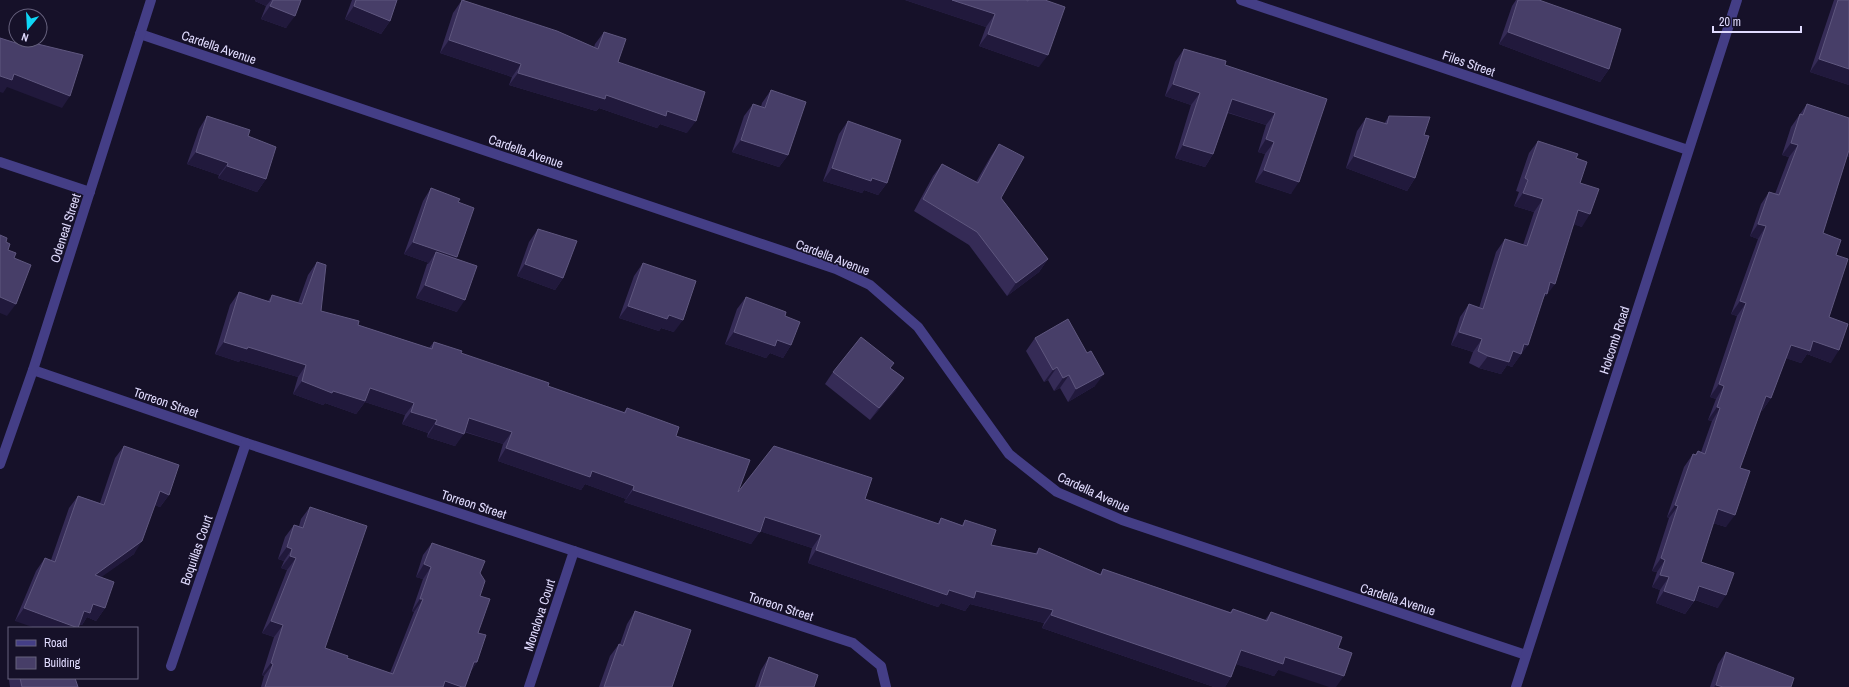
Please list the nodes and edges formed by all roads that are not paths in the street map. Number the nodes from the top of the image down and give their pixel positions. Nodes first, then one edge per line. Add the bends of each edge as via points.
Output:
1 (151, 0) edge
2 (1241, 0) edge
3 (1736, 0) edge
4 (140, 34) junction
5 (1688, 150) junction
6 (0, 162) edge
7 (90, 192) junction
8 (32, 370) junction
9 (246, 443) junction
10 (0, 464) edge
11 (574, 551) junction
12 (1526, 655) junction
13 (171, 666) dead end
14 (529, 687) edge
15 (886, 687) edge
16 (1516, 687) edge

1 - 4 street, Odeneal Street
2 - 5 street, Files Street
3 - 5 street, Holcomb Road
4 - 7 street, Odeneal Street
4 - 12 street, Cardella Avenue via 836,269 870,285 918,327 1009,454 1057,492 1122,520
5 - 12 street, Holcomb Road
6 - 7 street
7 - 8 street, Odeneal Street
8 - 9 street, Torreon Street
8 - 10 street, Odeneal Street
9 - 11 street, Torreon Street
9 - 13 street, Boquillas Court
11 - 14 street, Monclova Court
11 - 15 street, Torreon Street via 853,643 881,666
12 - 16 street, Holcomb Road

